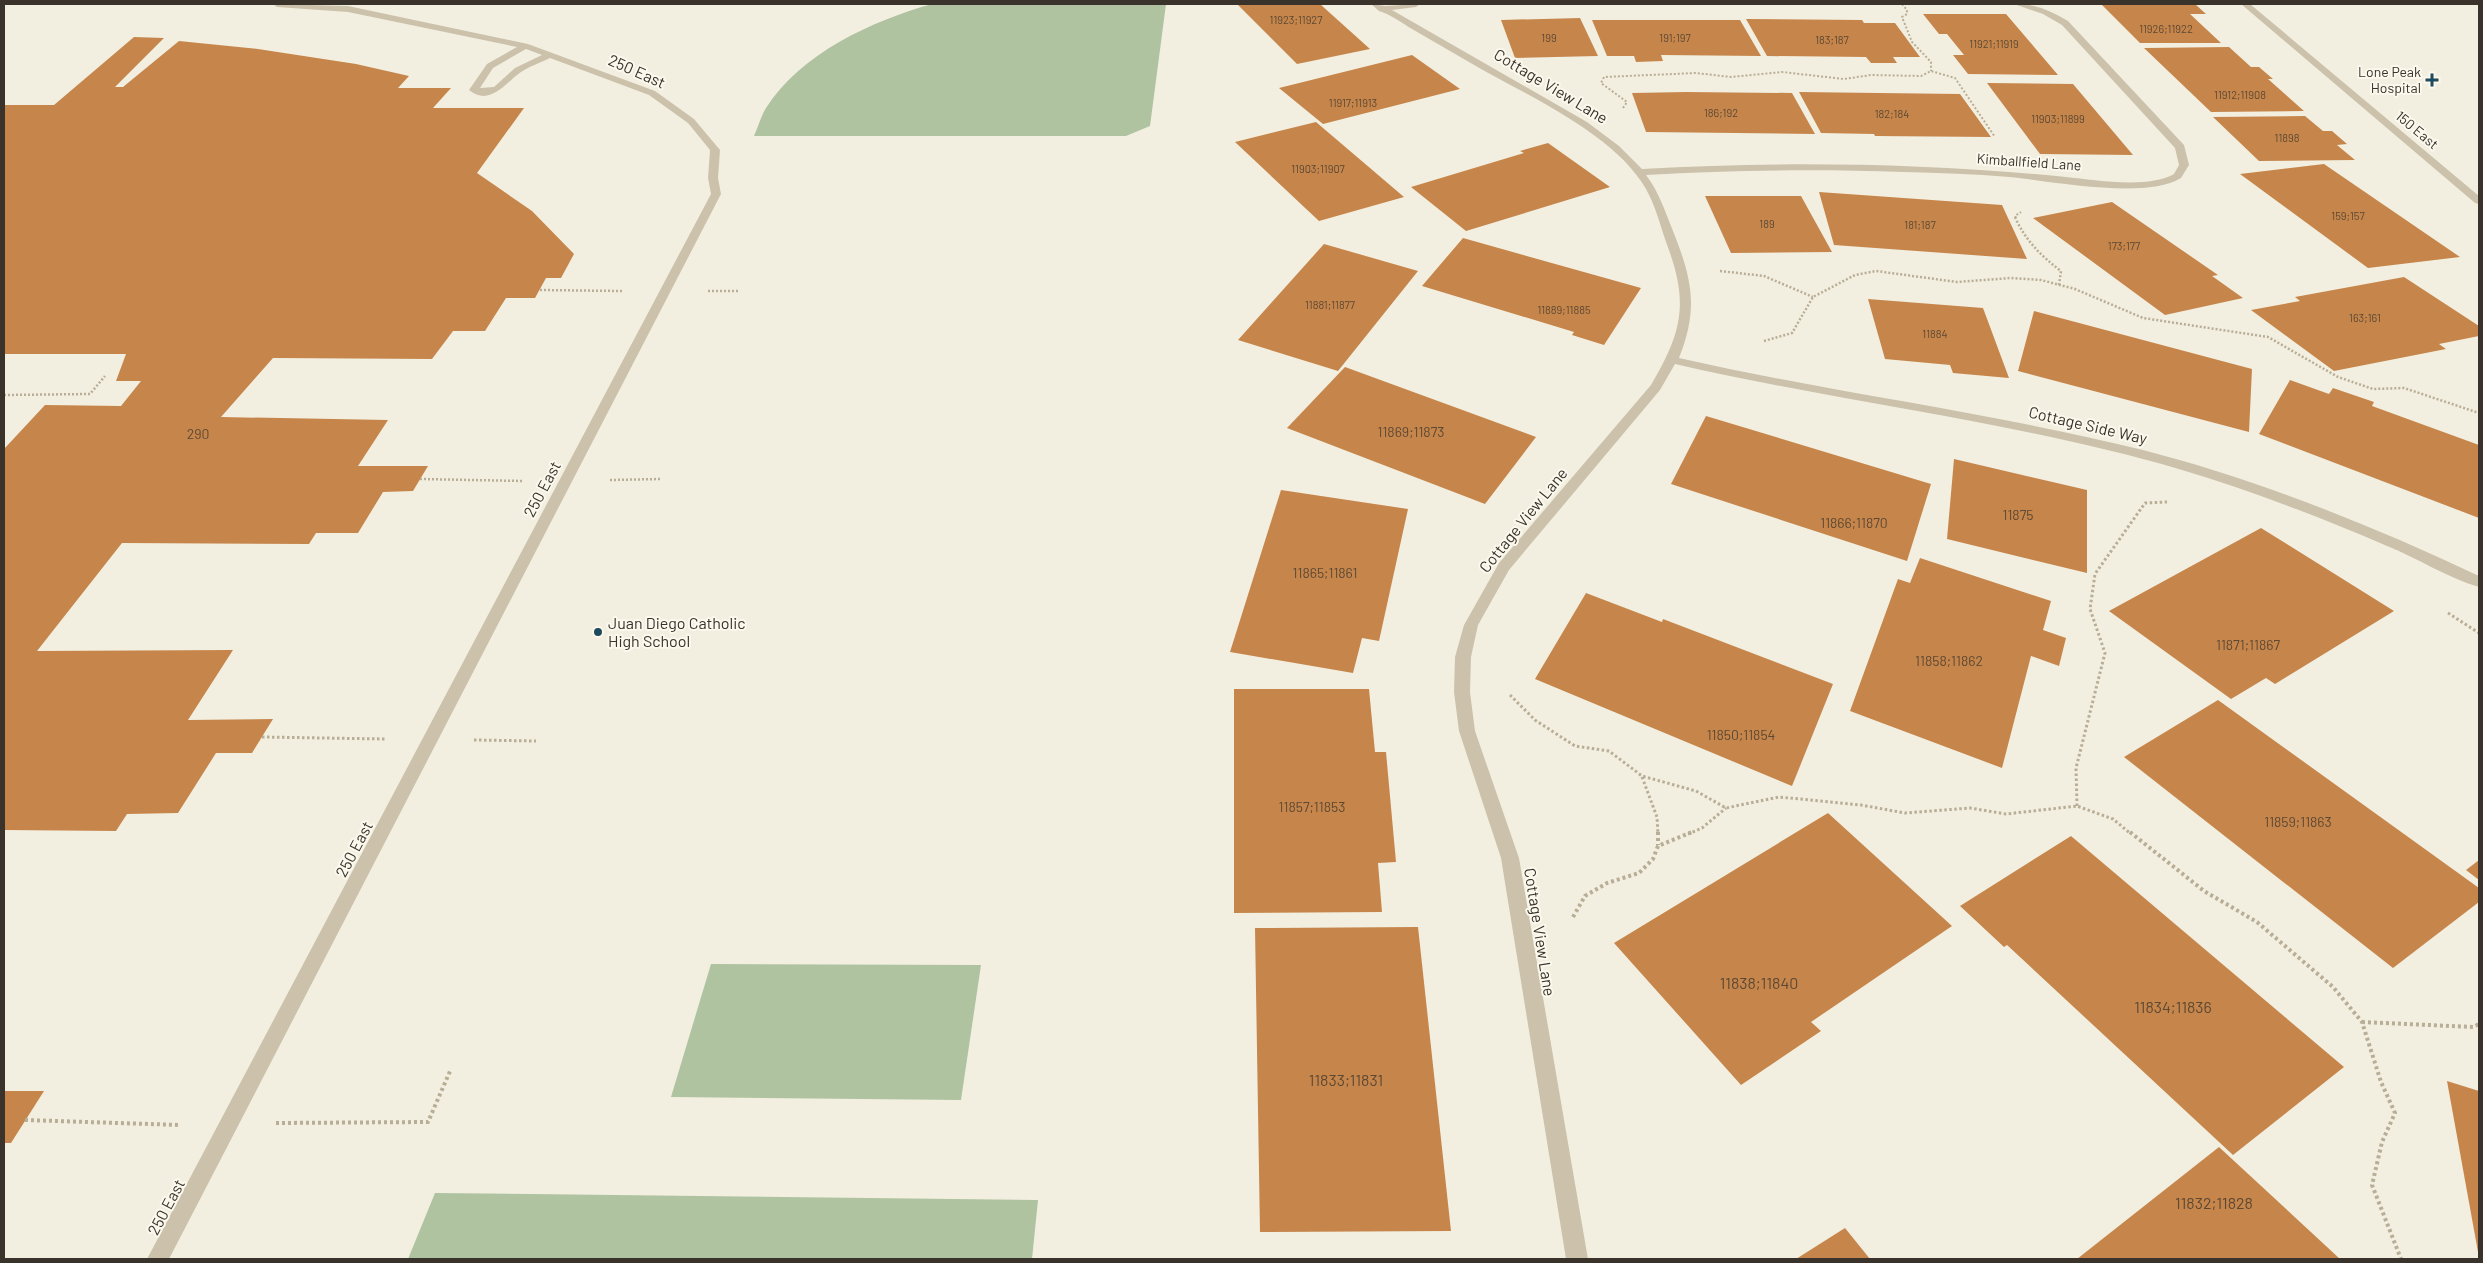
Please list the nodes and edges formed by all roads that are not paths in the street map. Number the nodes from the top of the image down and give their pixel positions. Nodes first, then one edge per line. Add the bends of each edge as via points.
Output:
1 (277, 4) edge
2 (1416, 4) edge
3 (2018, 4) edge
4 (2245, 4) edge
5 (1379, 7) edge
6 (526, 46) junction
7 (550, 55) junction
8 (1639, 172) junction
9 (2479, 201) edge
10 (1672, 360) junction
11 (2479, 582) edge
12 (158, 1259) edge
13 (1577, 1259) edge

1 - 6 street, 250 East via 348,10
2 - 5 street
3 - 8 street, Kimballfield Lane via 2065,23 2169,134 2184,158 2185,167 2181,174 2173,180 2159,183 2130,184 1994,173 1837,167
4 - 9 street, 150 East
5 - 8 street, Cottage View Lane via 1584,124
6 - 7 street, 250 East
6 - 7 street via 490,66 474,90 491,92 502,87 514,73
7 - 12 street, 250 East via 652,93 691,121 715,150 713,178 716,194
8 - 10 street, Cottage View Lane via 1657,203 1686,288 1682,336
10 - 11 street, Cottage Side Way via 2144,455 2222,477 2300,506 2363,530
10 - 13 street, Cottage View Lane via 1634,415 1504,567 1471,625 1463,657 1462,692 1467,731 1510,858

